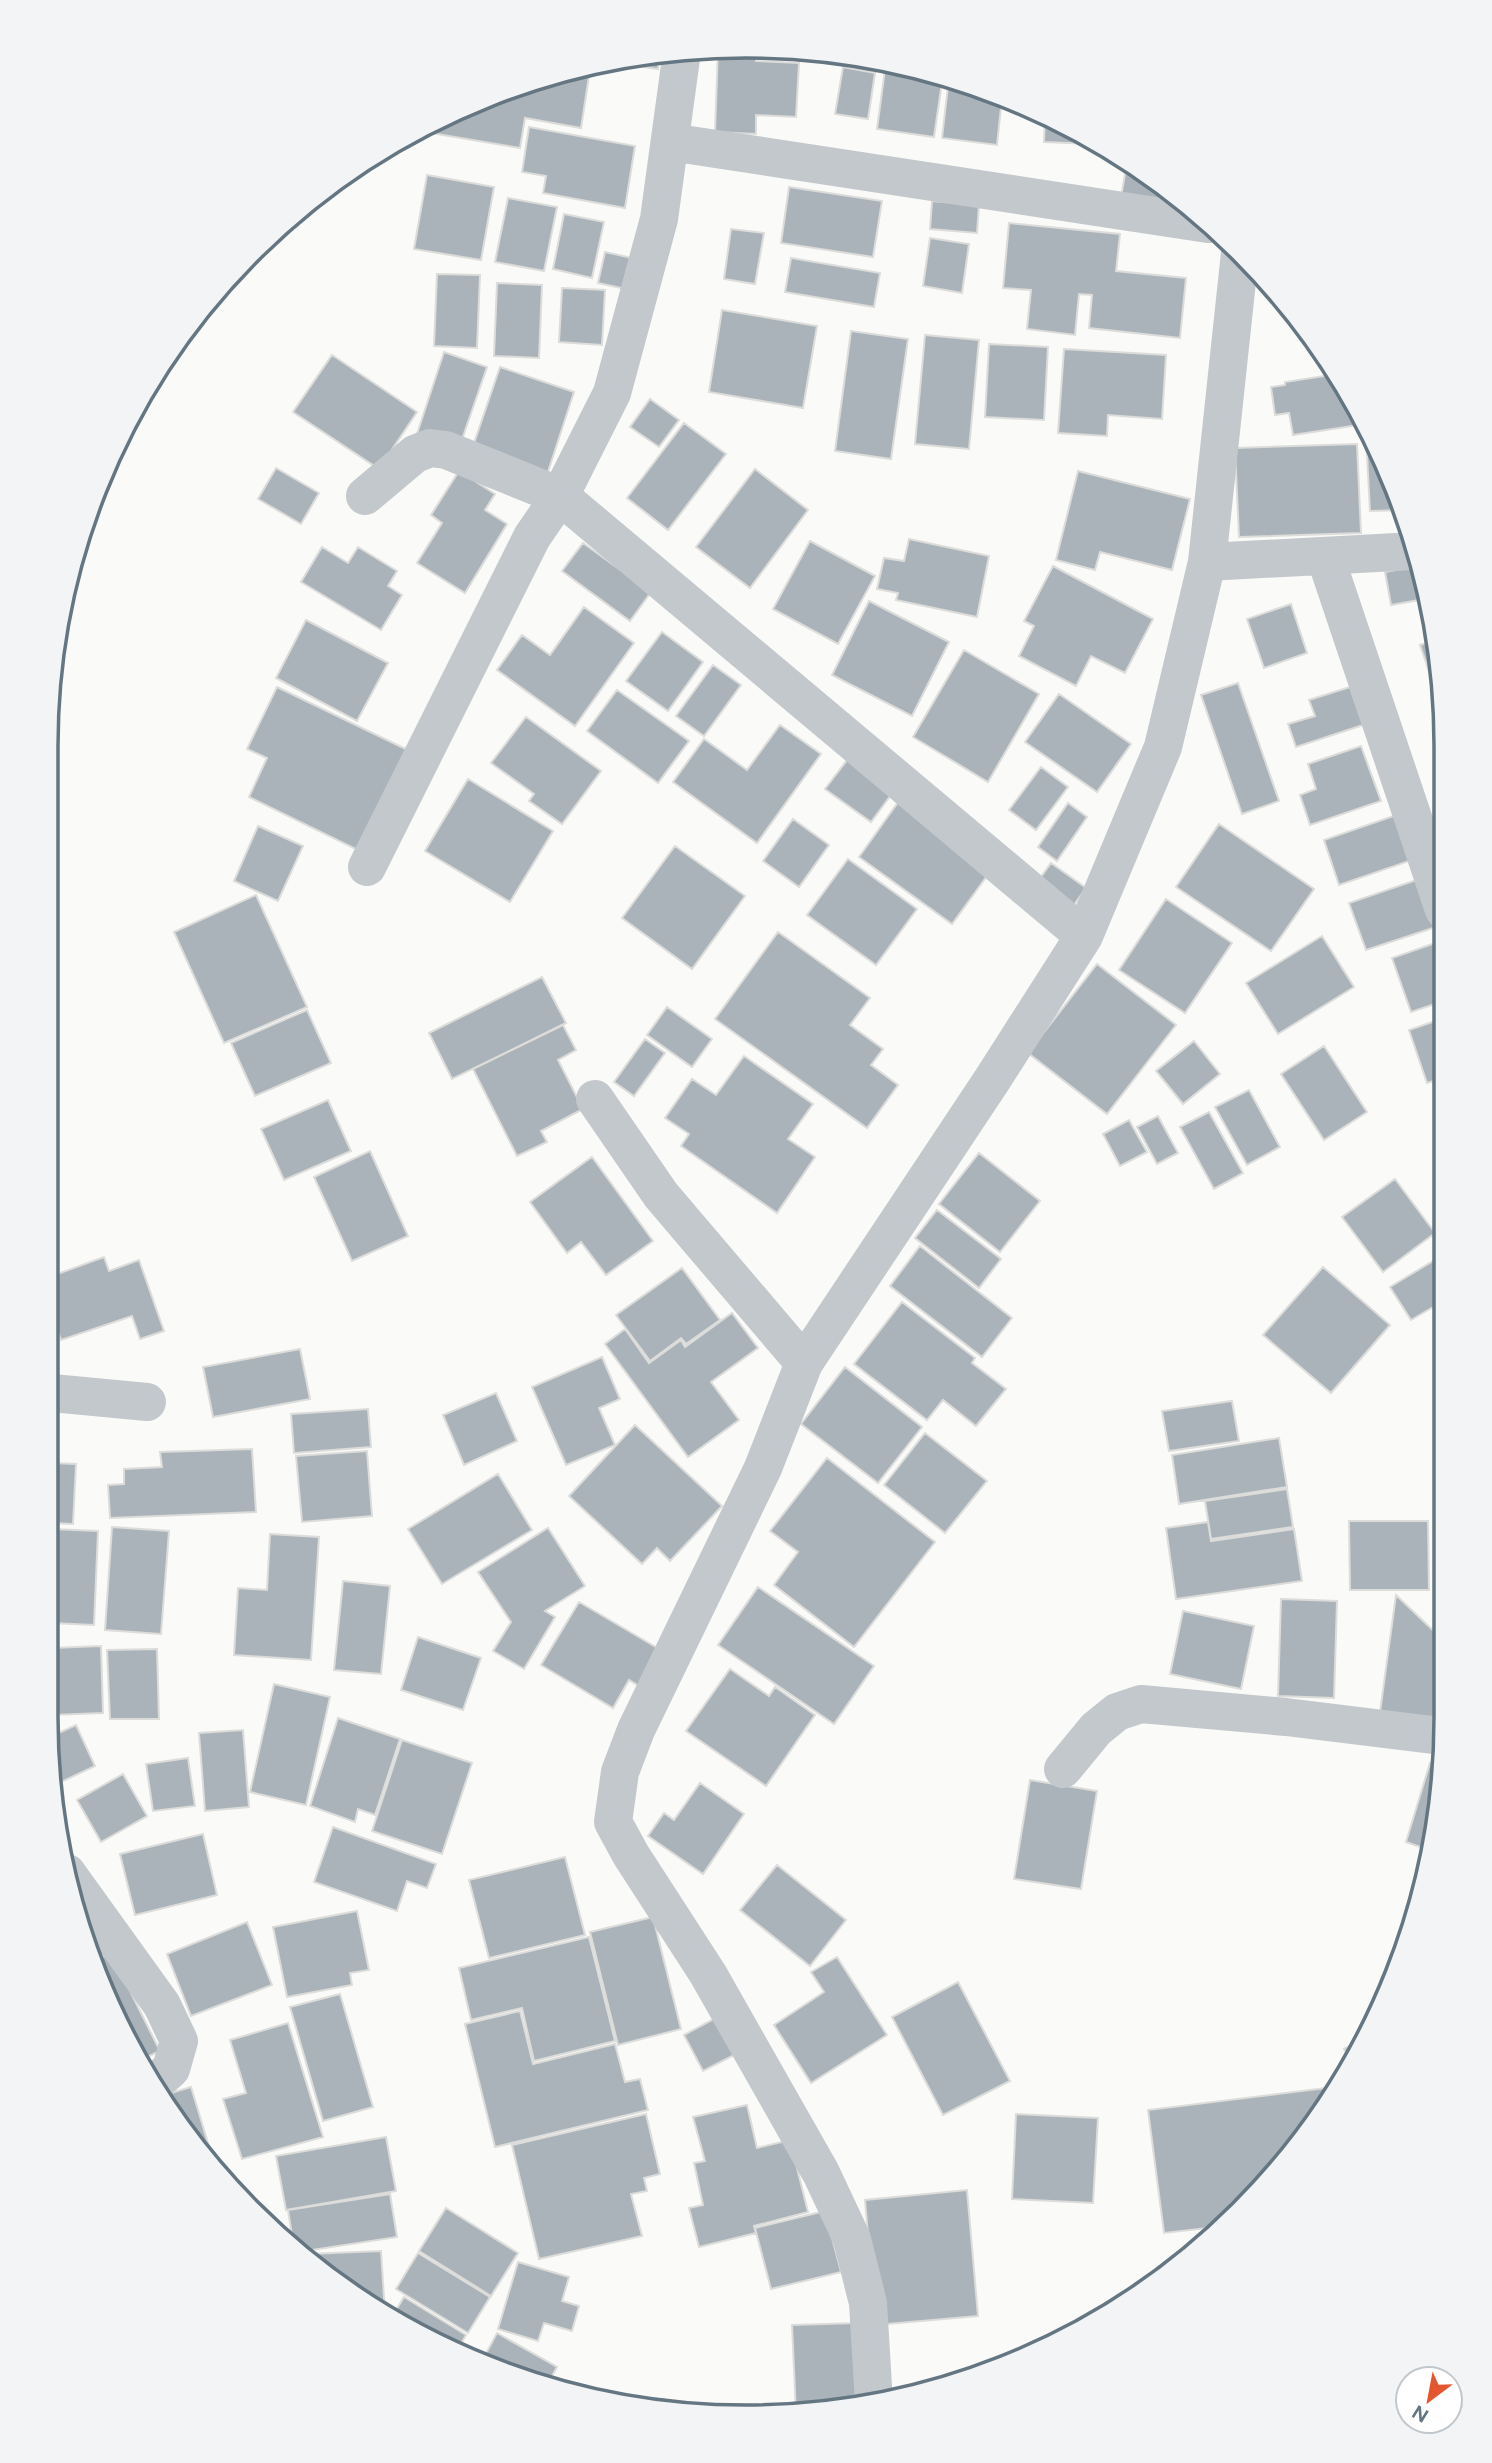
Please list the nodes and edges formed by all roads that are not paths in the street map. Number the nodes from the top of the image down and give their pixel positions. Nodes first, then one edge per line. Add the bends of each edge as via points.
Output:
1 (681, 61) edge
2 (670, 142) junction
3 (1191, 221) edge
4 (1239, 265) edge
5 (365, 496) dead end
6 (560, 496) junction
7 (1406, 551) edge
8 (1325, 556) junction
9 (1207, 562) junction
10 (367, 867) dead end
11 (1434, 880) edge
12 (1084, 936) junction
13 (595, 1099) dead end
14 (804, 1363) junction
15 (58, 1394) edge
16 (147, 1402) dead end
17 (1434, 1736) edge
18 (1063, 1769) dead end
19 (81, 1893) edge
20 (161, 2078) edge
21 (873, 2393) edge

1 - 2 street
2 - 3 street
2 - 6 street via 659,219 612,393
4 - 9 street
5 - 6 street via 415,454 430,449 446,450
6 - 10 street via 532,537
6 - 12 street
7 - 8 street
8 - 9 street
8 - 11 street
9 - 12 street via 1163,747
12 - 14 street
13 - 14 street via 661,1195
14 - 21 street via 763,1468 636,1730 620,1772 613,1822 708,1974 821,2173 852,2239 868,2303
15 - 16 street
17 - 18 street via 1141,1704 1117,1712 1096,1729
19 - 20 street via 162,2005 179,2041 171,2069

